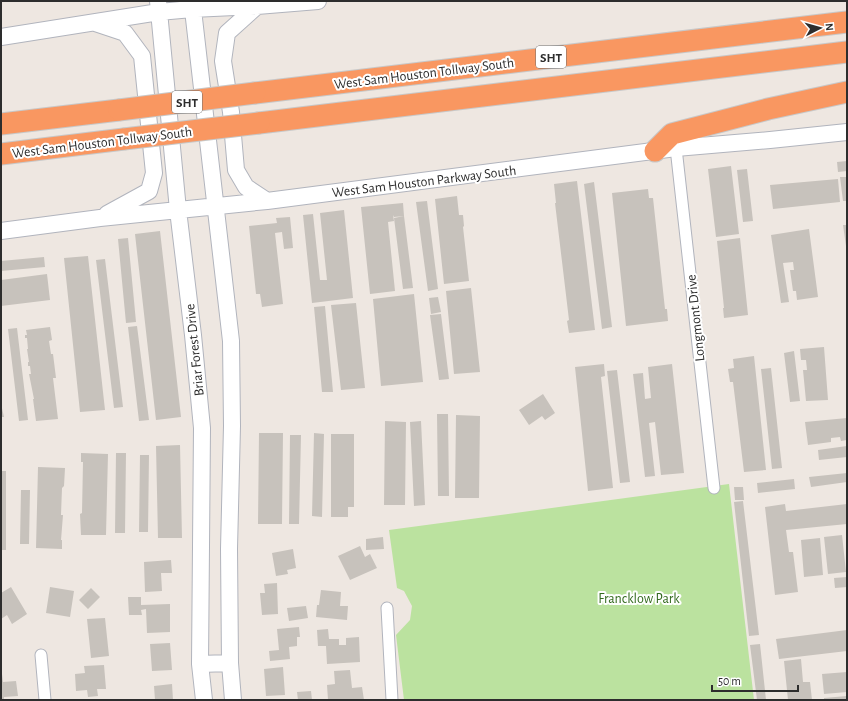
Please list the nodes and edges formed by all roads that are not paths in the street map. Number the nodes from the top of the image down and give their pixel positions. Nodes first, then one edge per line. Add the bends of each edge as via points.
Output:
1 (318, 1) edge
2 (192, 5) edge
3 (257, 6) junction
4 (158, 7) edge
5 (93, 22) junction
6 (847, 22) edge
7 (1, 37) edge
8 (847, 52) edge
9 (847, 92) edge
10 (1, 110) edge
11 (38, 119) junction
12 (1, 124) edge
13 (847, 132) edge
14 (676, 148) junction
15 (655, 151) junction
16 (1, 154) edge
17 (267, 201) junction
18 (216, 206) junction
19 (178, 210) junction
20 (100, 218) junction
21 (1, 231) edge
22 (714, 488) dead end
23 (387, 608) dead end
24 (41, 655) dead end
25 (230, 663) junction
26 (200, 664) junction
27 (45, 700) edge
28 (204, 700) edge
29 (233, 700) edge
30 (392, 700) edge

1 - 3 main road
2 - 3 main road
2 - 4 main road
2 - 18 main road
3 - 17 main road via 227,33 223,61 236,170 246,187
4 - 5 main road
4 - 19 main road, Briar Forest Drive
5 - 7 main road
5 - 20 main road via 125,33 142,56 154,172 149,191
6 - 11 highway, West Sam Houston Tollway South / SHT, bridge
8 - 16 highway, West Sam Houston Tollway South / SHT, bridge
9 - 15 highway via 672,134
10 - 11 highway
11 - 12 highway, West Sam Houston Tollway South / SHT
13 - 14 main road, West Sam Houston Parkway South
14 - 15 main road, West Sam Houston Parkway South
14 - 22 street, Longmont Drive
15 - 17 main road, West Sam Houston Parkway South
17 - 18 main road, West Sam Houston Parkway South
18 - 19 main road, West Sam Houston Parkway South
18 - 25 main road via 231,342
19 - 20 main road, West Sam Houston Parkway South
19 - 26 main road, Briar Forest Drive via 202,428
20 - 21 main road, West Sam Houston Parkway South
23 - 30 street
24 - 27 street
25 - 26 main road
25 - 29 main road
26 - 28 main road, Briar Forest Drive

